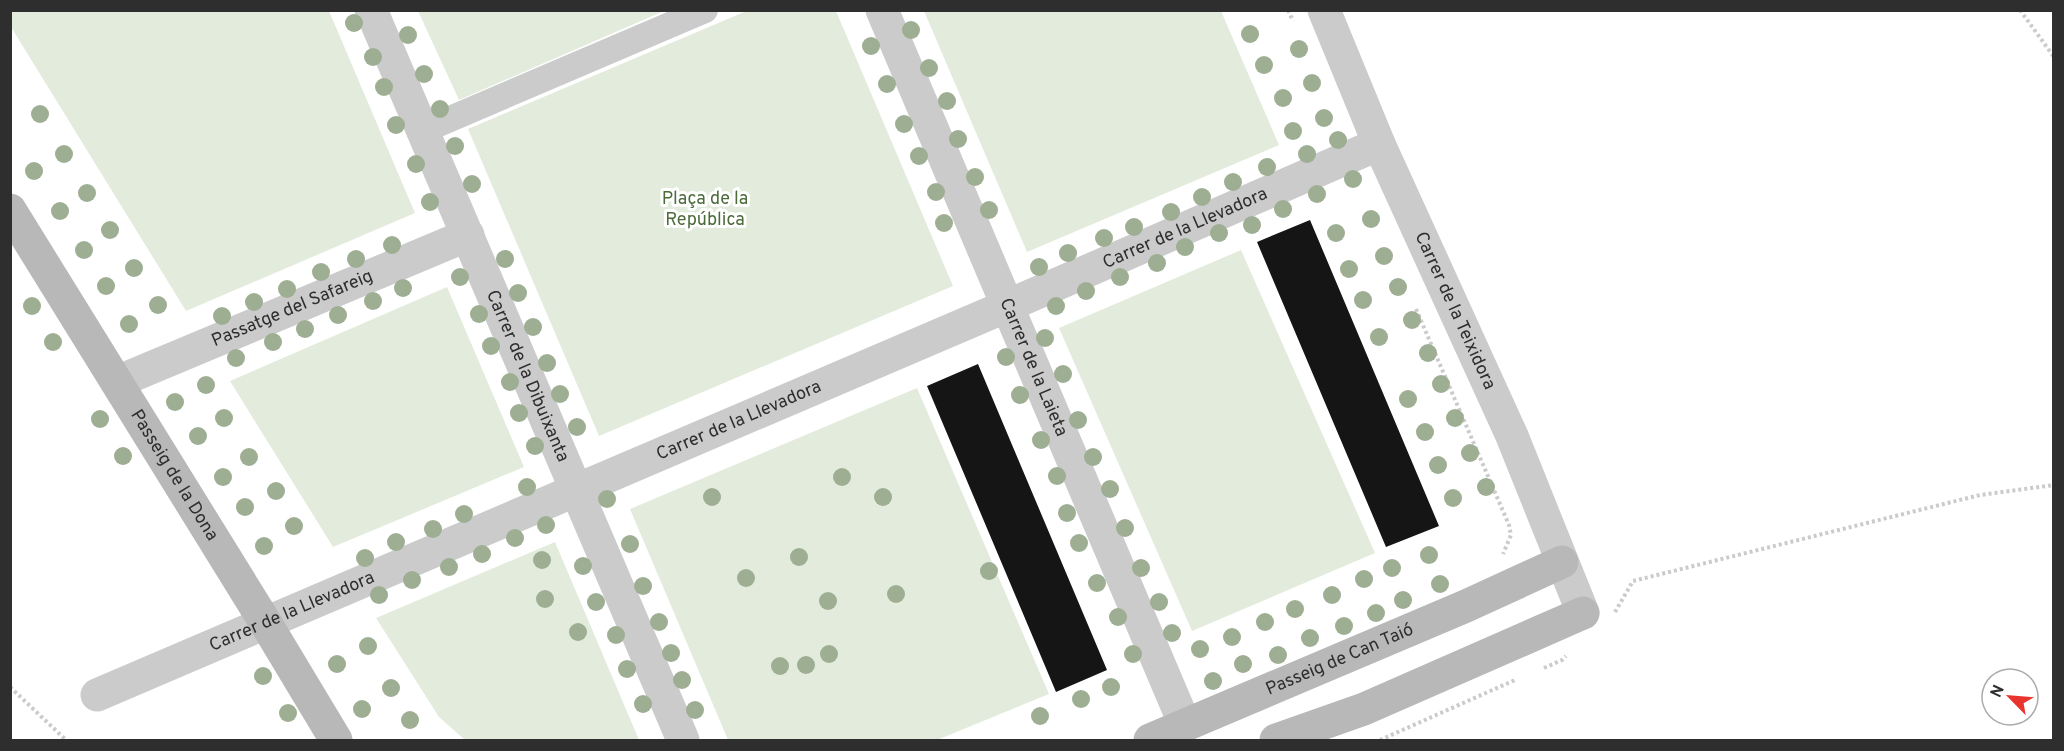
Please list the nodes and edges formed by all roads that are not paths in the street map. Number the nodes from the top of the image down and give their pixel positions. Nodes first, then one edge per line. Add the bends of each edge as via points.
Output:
1 (371, 10) edge
2 (705, 10) edge
3 (882, 10) edge
4 (1324, 10) edge
5 (422, 132) junction
6 (1378, 144) junction
7 (10, 210) edge
8 (468, 235) junction
9 (1007, 306) junction
10 (117, 382) junction
11 (576, 490) junction
12 (1562, 562) junction
13 (1597, 616) joint
14 (265, 622) junction
15 (97, 695) dead end
16 (1191, 733) edge
17 (336, 741) edge
18 (354, 741) edge
19 (683, 741) edge
20 (1150, 741) edge
21 (1276, 741) edge

1 - 5 street, Carrer de la Dibuixanta
2 - 5 street
3 - 9 street, Carrer de la Laieta
4 - 6 street, Carrer de la Teixidora
5 - 8 street, Carrer de la Dibuixanta
6 - 9 street, Carrer de la Llevadora
6 - 12 street, Carrer de la Teixidora via 1512,436
7 - 10 main road, Passeig de la Dona
8 - 10 street, Passatge del Safareig
8 - 11 street, Carrer de la Dibuixanta
9 - 11 street, Carrer de la Llevadora
9 - 16 street, Carrer de la Laieta
10 - 14 main road, Passeig de la Dona
11 - 14 street, Carrer de la Llevadora
11 - 19 street, Carrer de la Dibuixanta
12 - 13 street, Carrer de la Teixidora
12 - 16 main road, Passeig de Can Taió
13 - 21 main road
14 - 15 street, Carrer de la Llevadora
14 - 17 main road, Passeig de la Dona
14 - 18 main road
16 - 20 main road, Passeig de Can Taió

